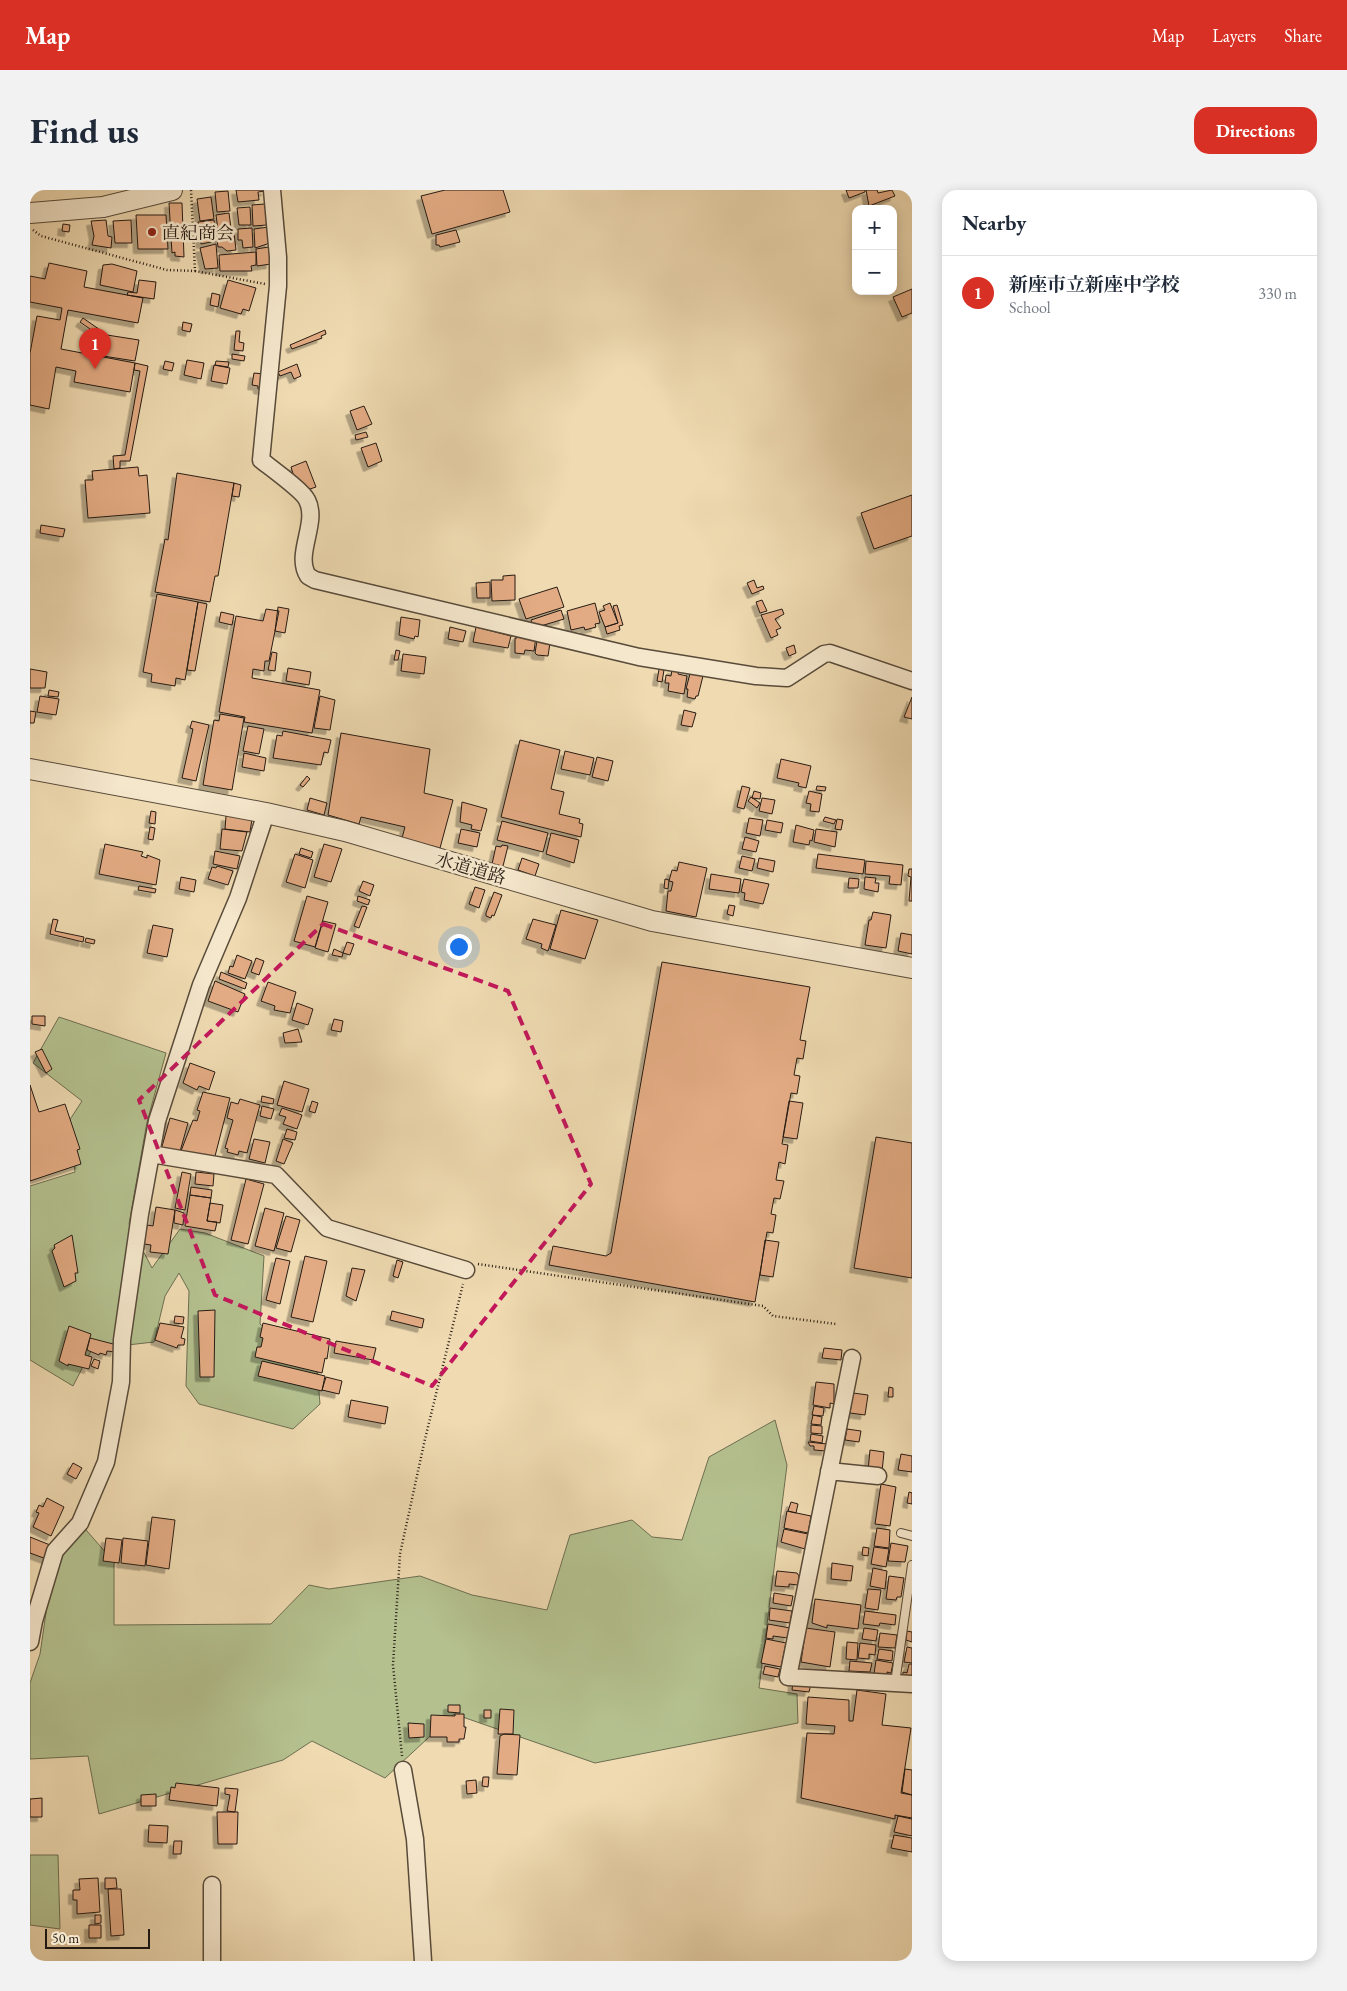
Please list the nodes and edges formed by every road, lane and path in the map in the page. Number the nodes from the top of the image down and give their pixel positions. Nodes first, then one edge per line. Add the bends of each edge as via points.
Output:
1 (172, 190) edge
2 (192, 190) edge
3 (272, 190) edge
4 (134, 195) edge
5 (30, 213) edge
6 (30, 227) edge
7 (195, 271) junction
8 (278, 286) junction
9 (912, 681) edge
10 (30, 769) edge
11 (266, 812) junction
12 (912, 968) edge
13 (151, 1154) junction
14 (466, 1270) junction
15 (836, 1324) dead end
16 (852, 1358) dead end
17 (829, 1471) junction
18 (878, 1476) dead end
19 (901, 1533) dead end
20 (912, 1536) edge
21 (912, 1565) edge
22 (30, 1642) edge
23 (895, 1683) junction
24 (912, 1684) edge
25 (403, 1770) joint
26 (212, 1885) dead end
27 (212, 1961) edge
28 (423, 1961) edge

1 - 4 street
2 - 7 path
3 - 8 street
4 - 5 street via 103,207
6 - 7 path via 50,239 167,270
7 - 8 path
8 - 9 street via 261,460 307,499 310,509 304,565 308,576 639,657 787,678 830,653
10 - 11 street, 水道道路
11 - 12 street, 水道道路 via 345,831 652,921
11 - 13 street via 238,898 201,985 158,1120
13 - 14 street via 276,1175 327,1228
13 - 22 street via 106,1462 80,1523 56,1551
14 - 15 path via 478,1263 763,1306 773,1316
14 - 25 path via 400,1554 394,1665
16 - 17 street
17 - 18 street
17 - 23 street via 788,1678
19 - 20 lane
21 - 23 lane
23 - 24 street
25 - 28 street via 415,1839
26 - 27 street

